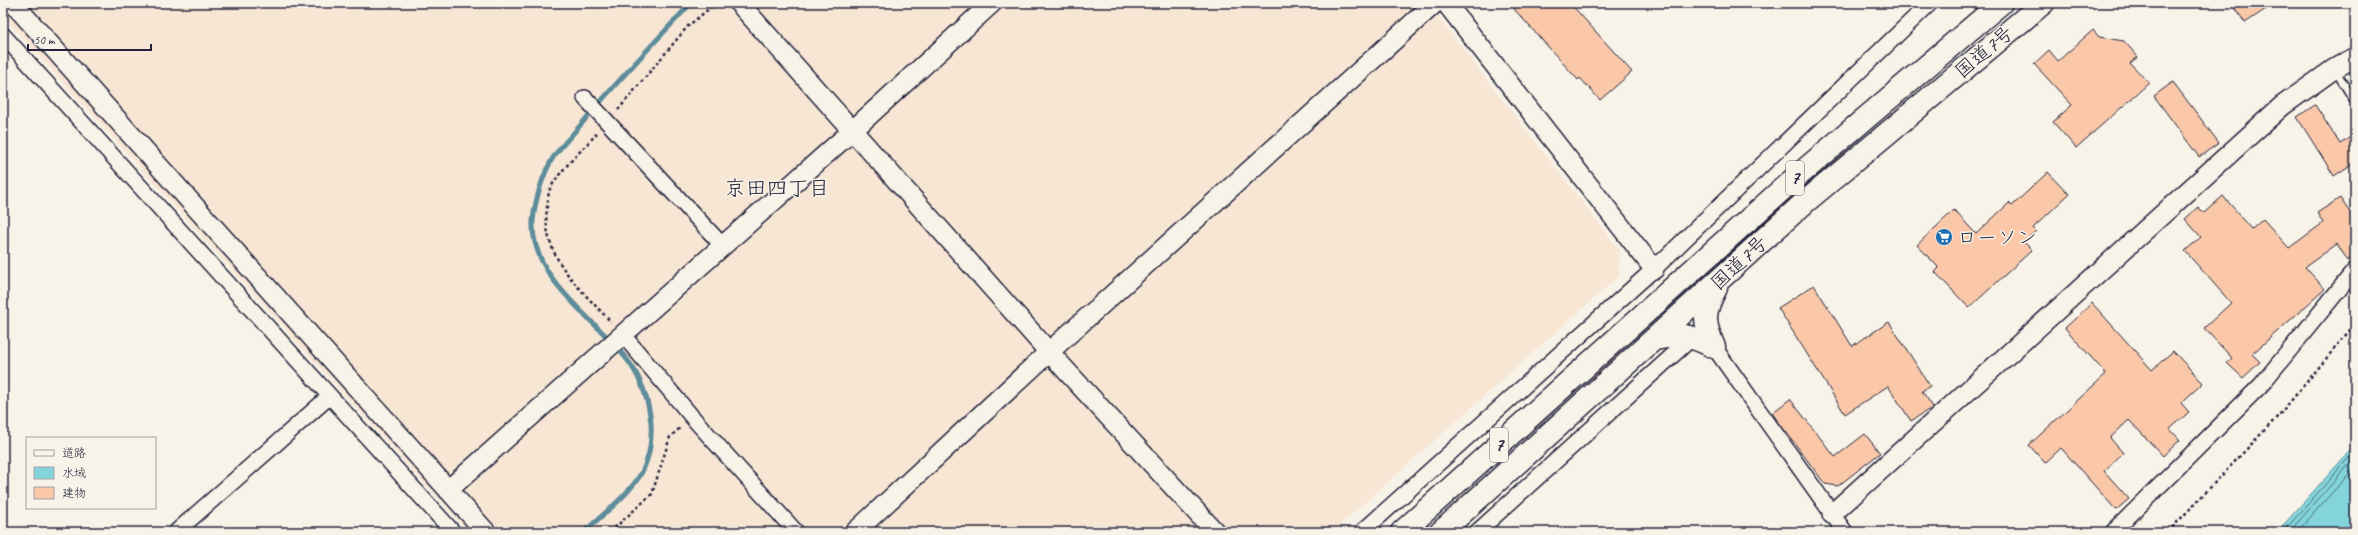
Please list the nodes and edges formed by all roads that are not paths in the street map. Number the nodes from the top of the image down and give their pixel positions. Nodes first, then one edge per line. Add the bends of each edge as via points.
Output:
1 (13, 3) edge
2 (739, 3) edge
3 (992, 3) edge
4 (1435, 3) edge
5 (1446, 3) edge
6 (1930, 3) edge
7 (2001, 3) edge
8 (2043, 3) edge
9 (3, 35) edge
10 (2355, 57) edge
11 (2334, 68) junction
12 (585, 98) dead end
13 (2355, 102) edge
14 (852, 131) junction
15 (722, 245) junction
16 (1654, 269) junction
17 (2355, 270) edge
18 (1719, 281) junction
19 (623, 335) junction
20 (1693, 337) junction
21 (1655, 339) junction
22 (1714, 347) junction
23 (1050, 352) junction
24 (330, 396) junction
25 (448, 490) junction
26 (1832, 514) junction
27 (176, 532) edge
28 (453, 532) edge
29 (486, 532) edge
30 (796, 532) edge
31 (854, 532) edge
32 (1215, 532) edge
33 (1362, 532) edge
34 (1402, 532) edge
35 (1441, 532) edge
36 (1477, 532) edge
37 (1845, 532) edge
38 (2113, 532) edge

1 - 25 street
2 - 14 street
3 - 14 street
4 - 23 street
5 - 16 street
6 - 16 street
7 - 34 highway, 国道7号 / 7 via 1787,185
8 - 18 highway, 国道7号 / 7 via 1804,203
9 - 24 street
10 - 11 street
11 - 13 lane
11 - 26 street via 2282,106
12 - 15 street
14 - 15 street
14 - 23 street
15 - 19 street
16 - 33 street
17 - 38 street via 2260,384
18 - 21 highway, 国道7号 / 7
18 - 22 highway via 1706,308 1705,325
19 - 25 street
19 - 30 street via 693,418
20 - 21 highway via 1676,335
20 - 22 highway
20 - 36 street
21 - 35 highway, 国道7号 / 7
22 - 26 street
23 - 31 street
23 - 32 street
24 - 27 street
24 - 28 street
25 - 29 street
26 - 37 street

